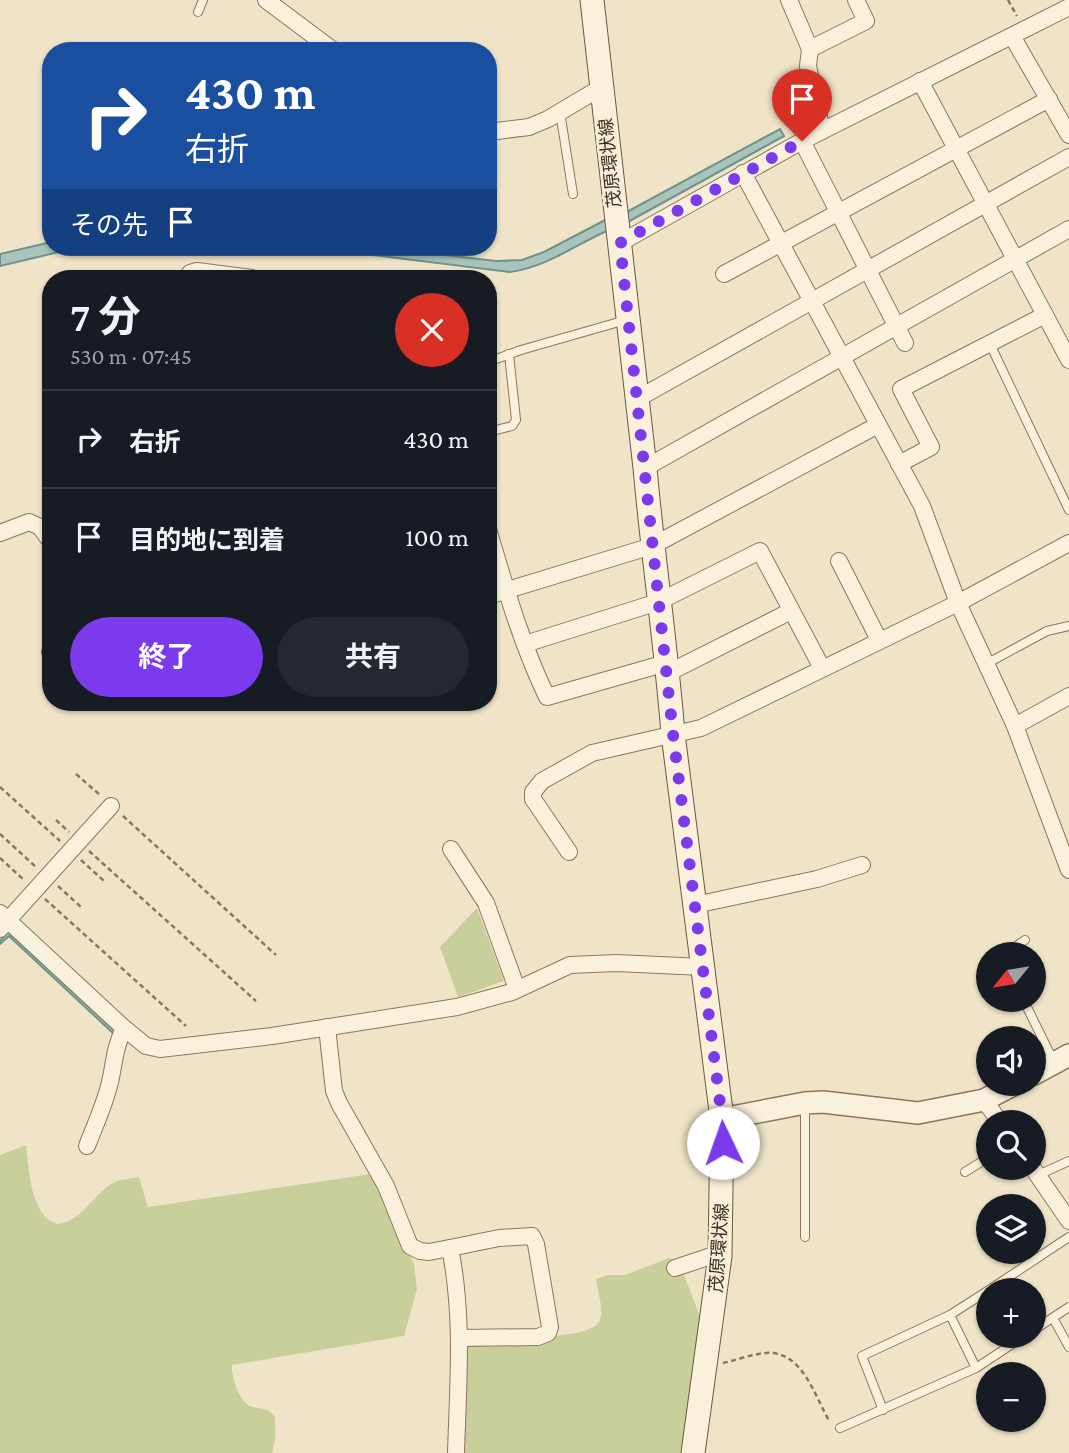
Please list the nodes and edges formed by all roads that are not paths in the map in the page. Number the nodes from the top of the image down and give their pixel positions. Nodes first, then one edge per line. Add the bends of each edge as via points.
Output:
1 (203, 0) edge
2 (266, 0) edge
3 (592, 0) edge
4 (789, 0) edge
5 (856, 0) edge
6 (1069, 7) edge
7 (198, 12) dead end
8 (1018, 33) junction
9 (322, 42) edge
10 (810, 49) junction
11 (920, 81) junction
12 (602, 88) junction
13 (1048, 99) junction
14 (560, 112) junction
15 (1066, 124) edge
16 (497, 130) edge
17 (822, 131) junction
18 (802, 141) junction
19 (957, 149) junction
20 (1069, 157) edge
21 (743, 173) junction
22 (573, 194) dead end
23 (986, 204) junction
24 (838, 212) junction
25 (1069, 229) edge
26 (620, 243) junction
27 (781, 243) junction
28 (1015, 259) junction
29 (868, 270) junction
30 (724, 274) dead end
31 (812, 301) junction
32 (1045, 315) junction
33 (628, 319) junction
34 (897, 326) junction
35 (905, 343) dead end
36 (990, 344) junction
37 (509, 355) junction
38 (1068, 356) edge
39 (842, 357) junction
40 (497, 359) edge
41 (638, 399) junction
42 (878, 425) junction
43 (497, 430) edge
44 (899, 464) junction
45 (645, 468) junction
46 (1069, 510) edge
47 (42, 530) edge
48 (0, 533) edge
49 (1069, 543) edge
50 (652, 546) junction
51 (497, 560) edge
52 (839, 561) dead end
53 (506, 590) junction
54 (497, 593) edge
55 (658, 602) junction
56 (958, 603) junction
57 (790, 611) junction
58 (1069, 626) edge
59 (878, 640) junction
60 (524, 644) junction
61 (986, 664) junction
62 (667, 668) junction
63 (822, 668) junction
64 (1069, 696) edge
65 (1015, 726) junction
66 (673, 734) junction
67 (111, 806) road end
68 (451, 849) dead end
69 (569, 852) dead end
70 (862, 865) dead end
71 (1069, 870) edge
72 (695, 905) junction
73 (3, 921) edge
74 (1025, 940) dead end
75 (1022, 942) edge
76 (703, 967) junction
77 (517, 989) junction
78 (1031, 1012) edge
79 (327, 1027) junction
80 (124, 1028) junction
81 (1062, 1059) edge
82 (1046, 1068) edge
83 (992, 1096) edge
84 (984, 1100) junction
85 (805, 1103) junction
86 (991, 1110) edge
87 (722, 1119) junction
88 (87, 1146) dead end
89 (1069, 1161) edge
90 (976, 1165) edge
91 (1046, 1168) edge
92 (965, 1172) dead end
93 (1041, 1180) edge
94 (1069, 1221) edge
95 (805, 1237) dead end
96 (1069, 1237) edge
97 (450, 1248) junction
98 (720, 1253) junction
99 (675, 1268) dead end
100 (1007, 1278) edge
101 (976, 1298) edge
102 (1069, 1307) edge
103 (950, 1315) junction
104 (1053, 1318) junction
105 (1046, 1322) edge
106 (460, 1338) junction
107 (1069, 1347) edge
108 (1006, 1348) edge
109 (985, 1362) edge
110 (976, 1368) joint
111 (883, 1410) junction
112 (840, 1428) road end
113 (456, 1453) edge
114 (693, 1453) edge

1 - 7 lane
2 - 9 street
3 - 12 main road, 茂原環状線
4 - 10 street
5 - 10 street via 866,21
6 - 8 street
8 - 11 street
8 - 13 street
10 - 17 street via 808,66
11 - 17 street
11 - 19 street
12 - 14 street
12 - 26 main road, 茂原環状線
13 - 15 street
13 - 19 street
14 - 16 street via 529,127
14 - 22 lane
17 - 18 street
18 - 21 street
18 - 24 street
19 - 23 street
19 - 24 street
20 - 23 street
21 - 26 street
21 - 27 street
23 - 28 street
23 - 29 street
24 - 27 street
24 - 29 street
25 - 28 street
26 - 33 main road, 茂原環状線
27 - 30 street
27 - 31 street
28 - 32 street
28 - 34 street
29 - 31 street
29 - 34 street
31 - 39 street
31 - 41 street
32 - 36 street
32 - 38 street
33 - 37 lane
33 - 41 main road, 茂原環状線
34 - 35 street
34 - 39 street
36 - 44 street via 901,389 931,447
36 - 46 lane
37 - 40 lane
37 - 43 lane via 516,420 512,426
39 - 42 street
39 - 45 street
41 - 45 main road, 茂原環状線
42 - 44 street
42 - 50 street
44 - 56 street via 922,506
45 - 50 main road, 茂原環状線
47 - 48 street via 29,522
49 - 56 street
50 - 53 street
50 - 55 main road, 茂原環状線
51 - 53 street
52 - 59 street
53 - 54 street
53 - 60 street
55 - 57 street via 760,551
55 - 60 street
55 - 62 main road, 茂原環状線
56 - 59 street
56 - 61 street
57 - 62 street
57 - 63 street
58 - 61 lane via 1047,631
59 - 63 street
60 - 62 street via 547,697
61 - 65 street
62 - 66 main road, 茂原環状線
63 - 66 street via 701,728
64 - 65 street
65 - 71 street
66 - 69 street via 593,753 536,787 533,799
66 - 72 main road, 茂原環状線
67 - 73 street
68 - 77 street via 486,904
70 - 72 street
72 - 76 main road, 茂原環状線
73 - 80 street
74 - 75 lane
76 - 77 street via 570,965
76 - 87 main road, 茂原環状線
77 - 79 street via 457,1007
78 - 81 lane
79 - 80 street via 160,1049 146,1046
79 - 97 street via 334,1091 386,1186 410,1246 429,1252
80 - 88 street
81 - 82 street
83 - 84 street
84 - 85 street via 918,1113
84 - 86 street
85 - 87 street
85 - 95 lane
87 - 98 main road, 茂原環状線
89 - 91 lane
90 - 92 lane
93 - 94 street
96 - 100 lane
97 - 106 street
97 - 106 street via 533,1236 550,1327 538,1337
98 - 99 street
98 - 114 main road, 茂原環状線
101 - 103 lane
102 - 104 lane
103 - 110 lane
103 - 111 lane via 862,1356
104 - 105 lane
104 - 107 lane
106 - 113 street
108 - 109 lane
110 - 111 lane
111 - 112 lane

